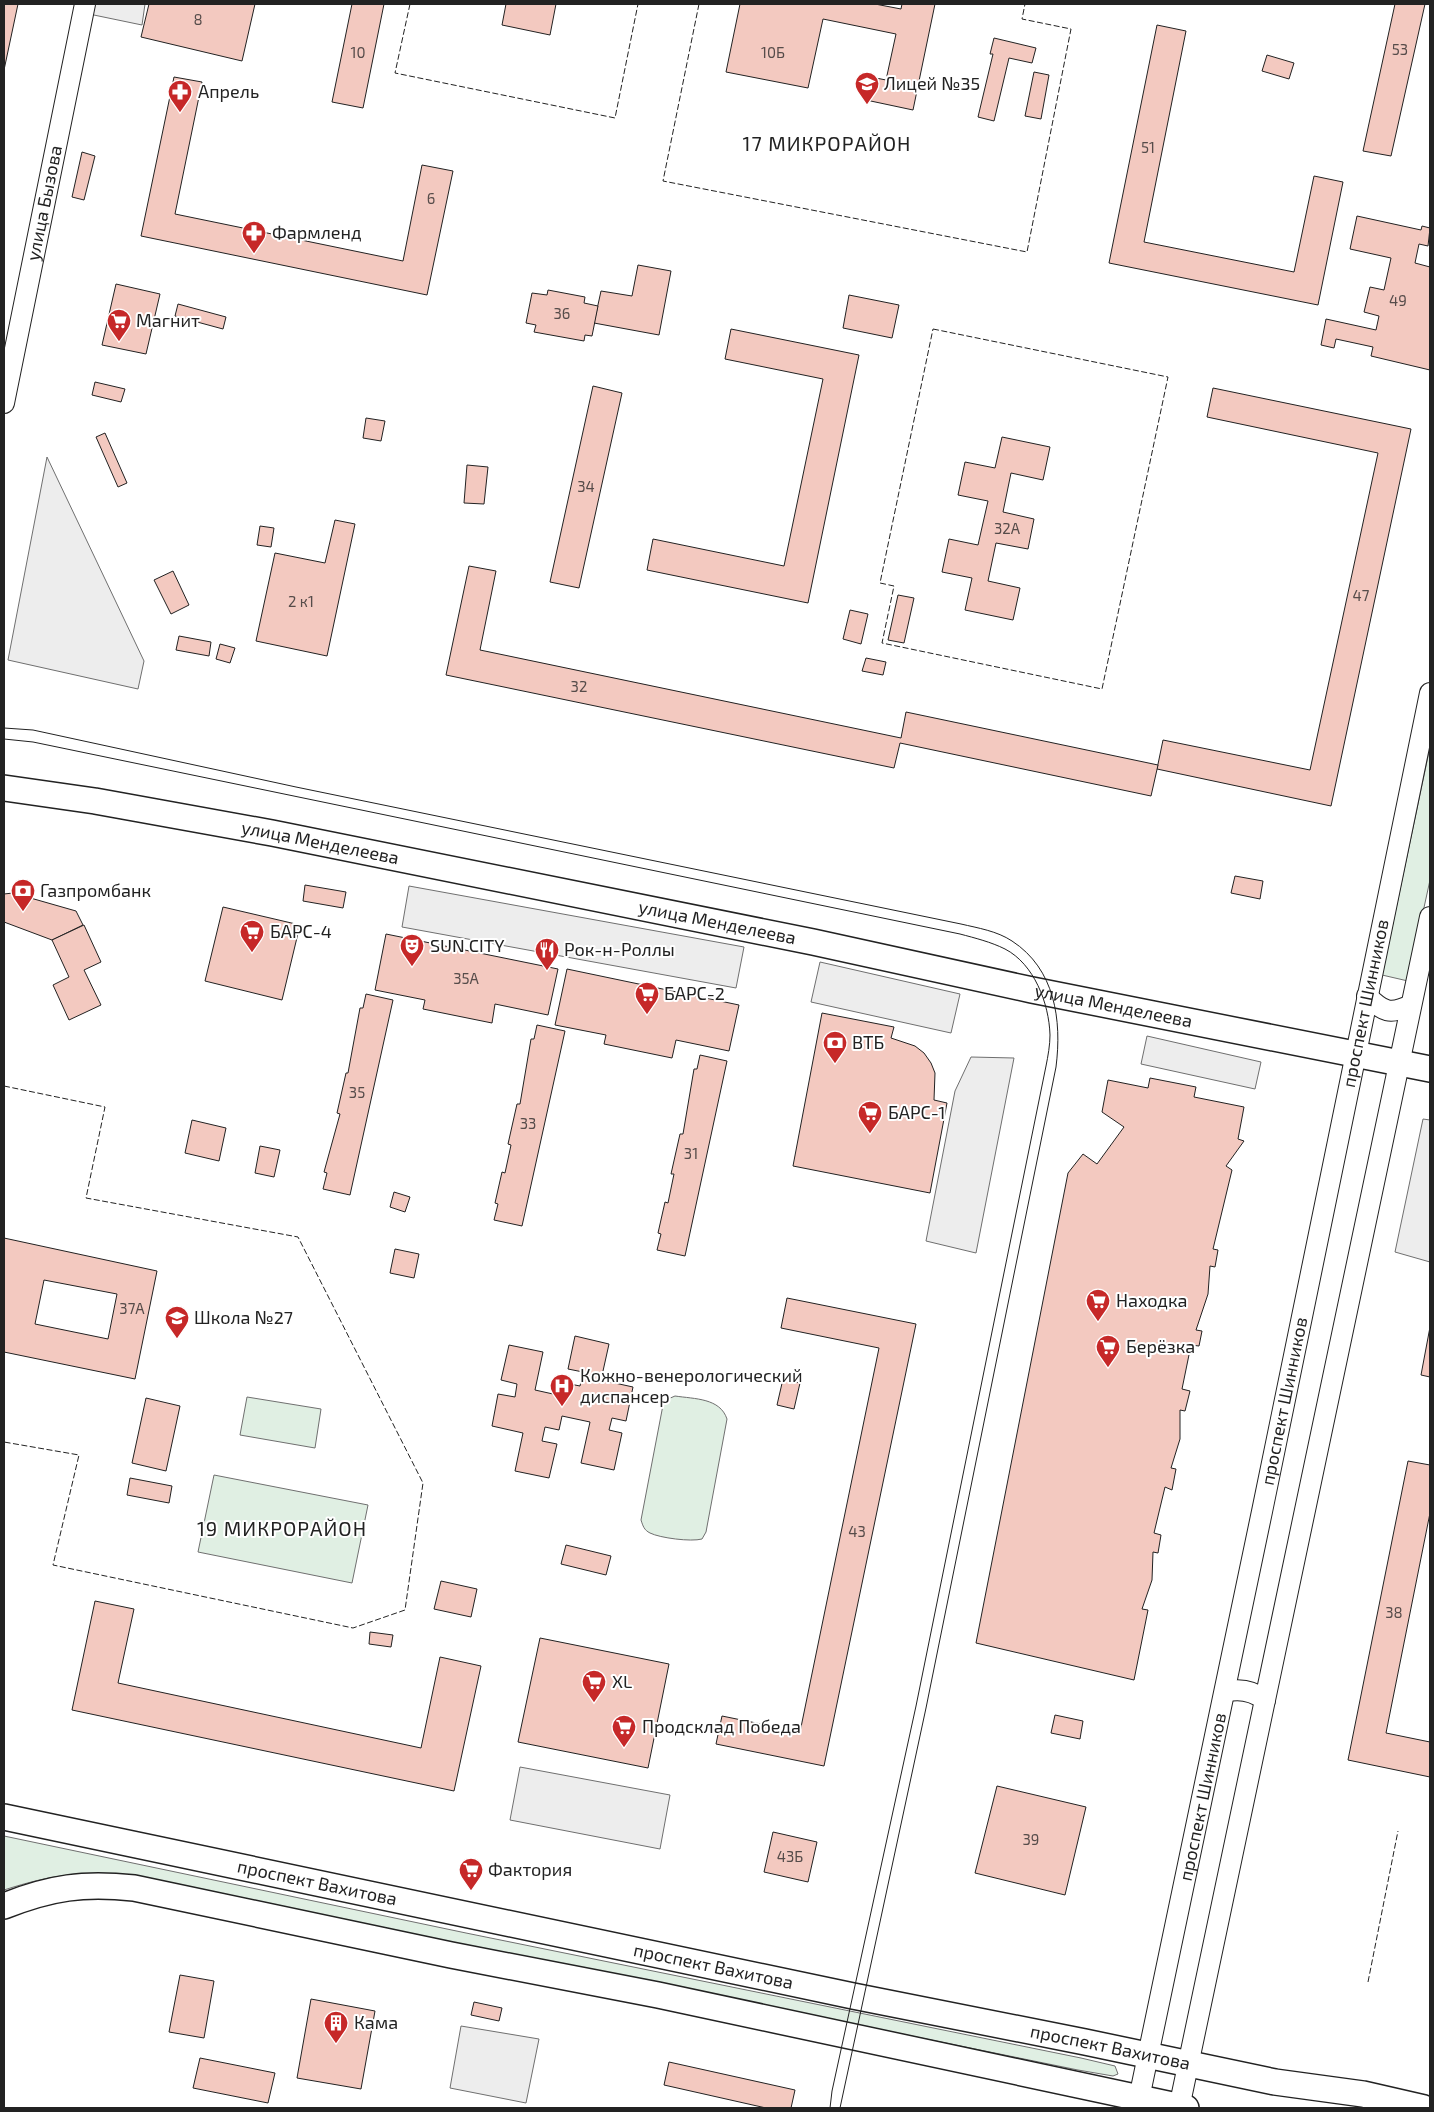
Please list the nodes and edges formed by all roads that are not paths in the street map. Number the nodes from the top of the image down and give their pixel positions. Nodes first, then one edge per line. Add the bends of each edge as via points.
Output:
1 (85, 4) edge
2 (4, 403) edge
3 (1430, 693) edge
4 (4, 788) edge
5 (1430, 917) edge
6 (1367, 996) junction
7 (1412, 1005) junction
8 (1355, 1053) junction
9 (1399, 1063) junction
10 (1430, 1069) edge
11 (1225, 1692) junction
12 (1266, 1700) junction
13 (4, 1817) edge
14 (4, 1906) edge
15 (1148, 2055) junction
16 (1189, 2064) junction
17 (1138, 2104) edge
18 (1181, 2108) edge
19 (1424, 2108) edge

1 - 2 street, улица Бызова
3 - 6 street, проспект Шинников
4 - 8 main road, улица Менделеева via 282,834 804,940 1032,990
5 - 7 street
6 - 7 street via 1379,1008 1397,1012
6 - 8 street, проспект Шинников
7 - 9 street
8 - 9 main road, улица Менделеева
8 - 11 street, проспект Шинников
9 - 10 main road, улица Менделеева
9 - 12 street
11 - 12 street via 1237,1689
11 - 15 street, проспект Шинников
12 - 16 street
13 - 15 main road, проспект Вахитова
14 - 17 main road via 32,1894 65,1887 98,1884 134,1888 658,1995
15 - 16 main road, проспект Вахитова
15 - 17 street, проспект Шинников
16 - 18 street
16 - 19 main road, проспект Вахитова via 1275,2082 1363,2094
17 - 18 main road

